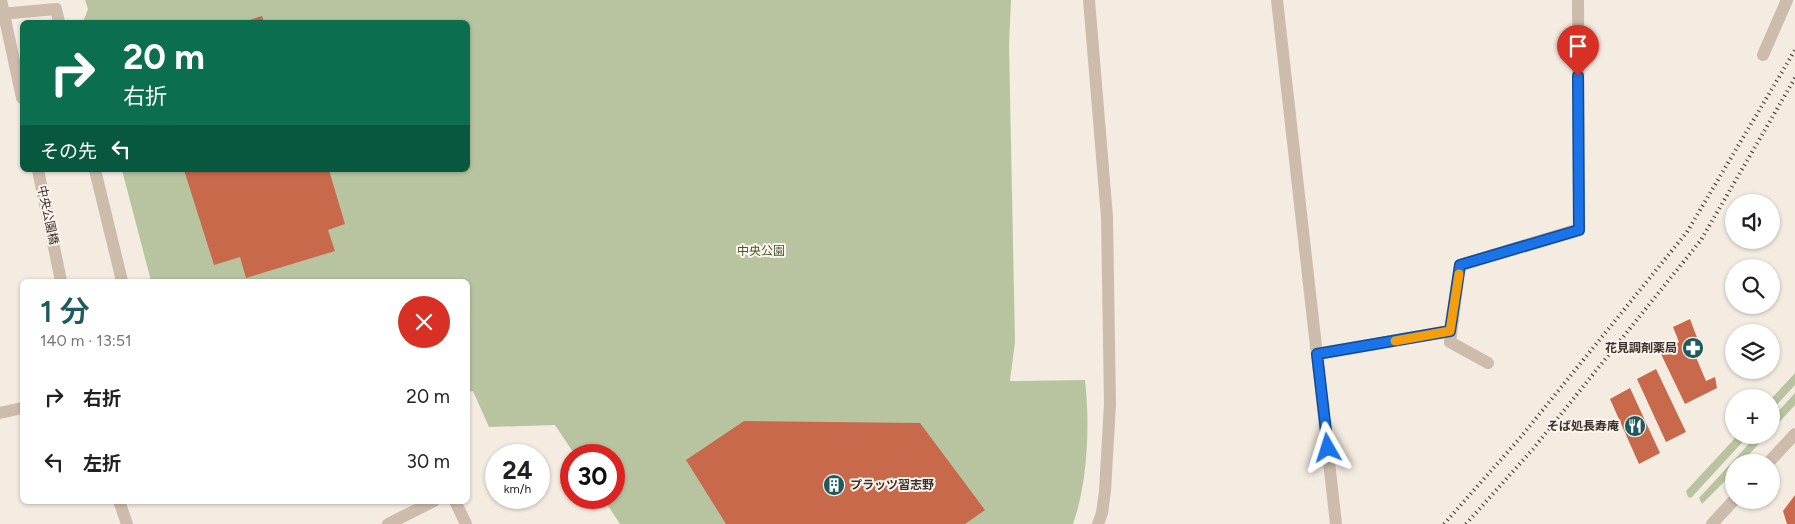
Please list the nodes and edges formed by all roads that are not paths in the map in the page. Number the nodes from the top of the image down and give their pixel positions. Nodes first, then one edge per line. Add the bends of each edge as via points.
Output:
1 (2, 0) edge
2 (1089, 0) edge
3 (1277, 0) edge
4 (1578, 0) edge
5 (1787, 0) edge
6 (0, 14) edge
7 (59, 20) edge
8 (1763, 55) dead end
9 (20, 88) edge
10 (38, 172) edge
11 (95, 172) edge
12 (61, 279) edge
13 (122, 279) edge
14 (1450, 331) junction
15 (1317, 354) junction
16 (1488, 363) dead end
17 (20, 408) edge
18 (0, 413) edge
19 (1795, 434) edge
20 (1776, 454) edge
21 (120, 504) edge
22 (428, 504) edge
23 (456, 504) edge
24 (1726, 509) edge
25 (127, 524) edge
26 (388, 524) edge
27 (466, 524) edge
28 (1098, 524) edge
29 (1336, 524) edge
30 (1712, 524) edge

1 - 9 street, bridge
2 - 28 street via 1107,217 1110,385 1105,491
3 - 15 street
4 - 14 street via 1579,230 1460,265
5 - 8 street
6 - 7 street via 56,9
10 - 12 street, 中央公園橋
11 - 13 street
14 - 15 street
14 - 16 street via 1450,342
15 - 29 street
17 - 18 street
19 - 20 street
21 - 25 street
22 - 26 street
23 - 27 street
24 - 30 street

